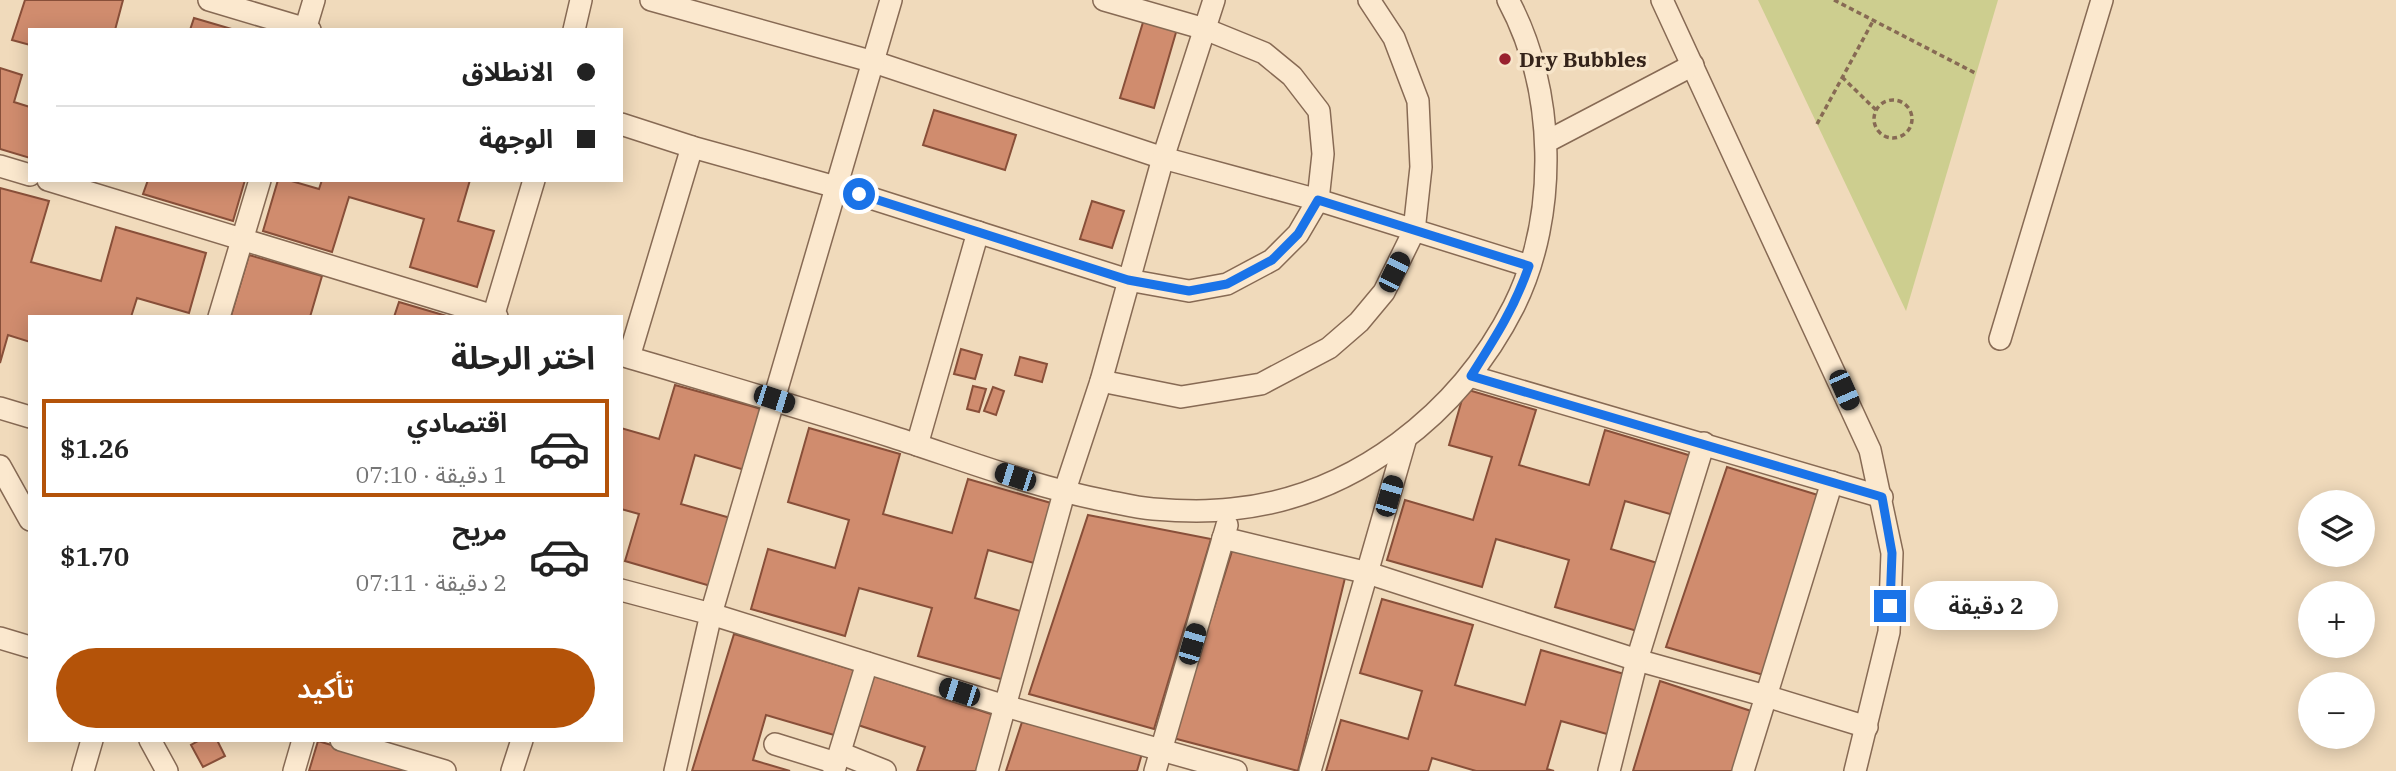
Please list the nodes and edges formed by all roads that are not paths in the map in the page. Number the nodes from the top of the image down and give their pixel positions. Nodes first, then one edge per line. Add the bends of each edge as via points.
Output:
1 (209, 0) edge
2 (314, 0) edge
3 (582, 0) edge
4 (651, 0) edge
5 (891, 0) edge
6 (1104, 0) edge
7 (1214, 0) edge
8 (1369, 0) edge
9 (1508, 0) edge
10 (1662, 0) edge
11 (2102, 0) edge
12 (304, 28) edge
13 (307, 28) edge
14 (575, 28) edge
15 (1205, 29) junction
16 (874, 62) junction
17 (1693, 65) junction
18 (623, 125) edge
19 (1546, 142) junction
20 (692, 147) junction
21 (1163, 158) junction
22 (0, 166) edge
23 (28, 174) edge
24 (55, 182) edge
25 (259, 182) edge
26 (533, 182) edge
27 (836, 187) junction
28 (1318, 200) junction
29 (1414, 231) junction
30 (978, 232) junction
31 (242, 239) junction
32 (1529, 266) junction
33 (1128, 280) junction
34 (220, 315) edge
35 (491, 315) edge
36 (494, 315) edge
37 (2000, 339) dead end
38 (625, 356) edge
39 (1471, 376) junction
40 (1101, 381) junction
41 (774, 399) junction
42 (0, 408) edge
43 (28, 416) edge
44 (1405, 441) junction
45 (1704, 443) junction
46 (917, 445) junction
47 (0, 466) edge
48 (1832, 482) junction
49 (1064, 493) junction
50 (1882, 497) junction
51 (1232, 509) junction
52 (28, 516) edge
53 (1223, 538) junction
54 (1367, 573) junction
55 (623, 591) edge
56 (711, 614) junction
57 (0, 638) edge
58 (28, 646) edge
59 (1637, 660) junction
60 (867, 663) junction
61 (1766, 696) junction
62 (1005, 706) junction
63 (1867, 727) junction
64 (91, 742) edge
65 (151, 742) edge
66 (302, 742) edge
67 (521, 742) edge
68 (365, 744) edge
69 (775, 744) dead end
70 (1161, 750) junction
71 (837, 762) edge
72 (83, 771) edge
73 (167, 771) edge
74 (294, 771) edge
75 (445, 771) edge
76 (512, 771) edge
77 (675, 771) edge
78 (885, 771) edge
79 (987, 771) edge
80 (1155, 771) edge
81 (1236, 771) edge
82 (1310, 771) edge
83 (1609, 771) edge
84 (1743, 771) edge
85 (1855, 771) edge

1 - 12 street
2 - 13 street
3 - 14 street
4 - 16 street
5 - 16 street
6 - 15 street
7 - 15 street
8 - 29 street via 1394,38 1419,101 1421,167
9 - 19 street via 1519,19 1538,79
10 - 17 street
11 - 37 street
15 - 21 street
15 - 28 street via 1264,53 1292,76 1319,111 1323,154
16 - 21 street
16 - 27 street
17 - 19 street
17 - 50 street via 1849,402 1870,450
18 - 20 street
19 - 32 street via 1543,205
20 - 27 street
20 - 38 street
21 - 28 street
21 - 33 street
22 - 23 street
24 - 31 street
25 - 31 street
26 - 36 street
27 - 30 street
27 - 41 street
28 - 29 street
28 - 33 street via 1298,234 1272,260 1227,284 1189,291
29 - 32 street
29 - 40 street via 1384,292 1359,322 1329,348 1261,383 1181,397
30 - 33 street
30 - 46 street
31 - 34 street
31 - 35 street
32 - 39 street via 1505,324
33 - 40 street
38 - 41 street
39 - 44 street
39 - 45 street
40 - 49 street
41 - 46 street
41 - 56 street
42 - 43 street
44 - 51 street via 1339,479 1287,498
44 - 54 street
45 - 48 street
45 - 59 street
46 - 49 street
47 - 52 street
48 - 50 street
48 - 61 street
49 - 51 street via 1150,509
49 - 62 street
50 - 63 street via 1892,553 1889,632
51 - 53 street
53 - 54 street
53 - 70 street
54 - 59 street
54 - 82 street
55 - 56 street
56 - 60 street
56 - 77 street
57 - 58 street
59 - 61 street
59 - 83 street
60 - 62 street
60 - 71 street
61 - 63 street
61 - 84 street
62 - 70 street
62 - 79 street
63 - 85 street
64 - 72 street
65 - 73 street
66 - 74 street
67 - 76 street
68 - 75 street
69 - 71 street
70 - 80 street
70 - 81 street
71 - 78 street

